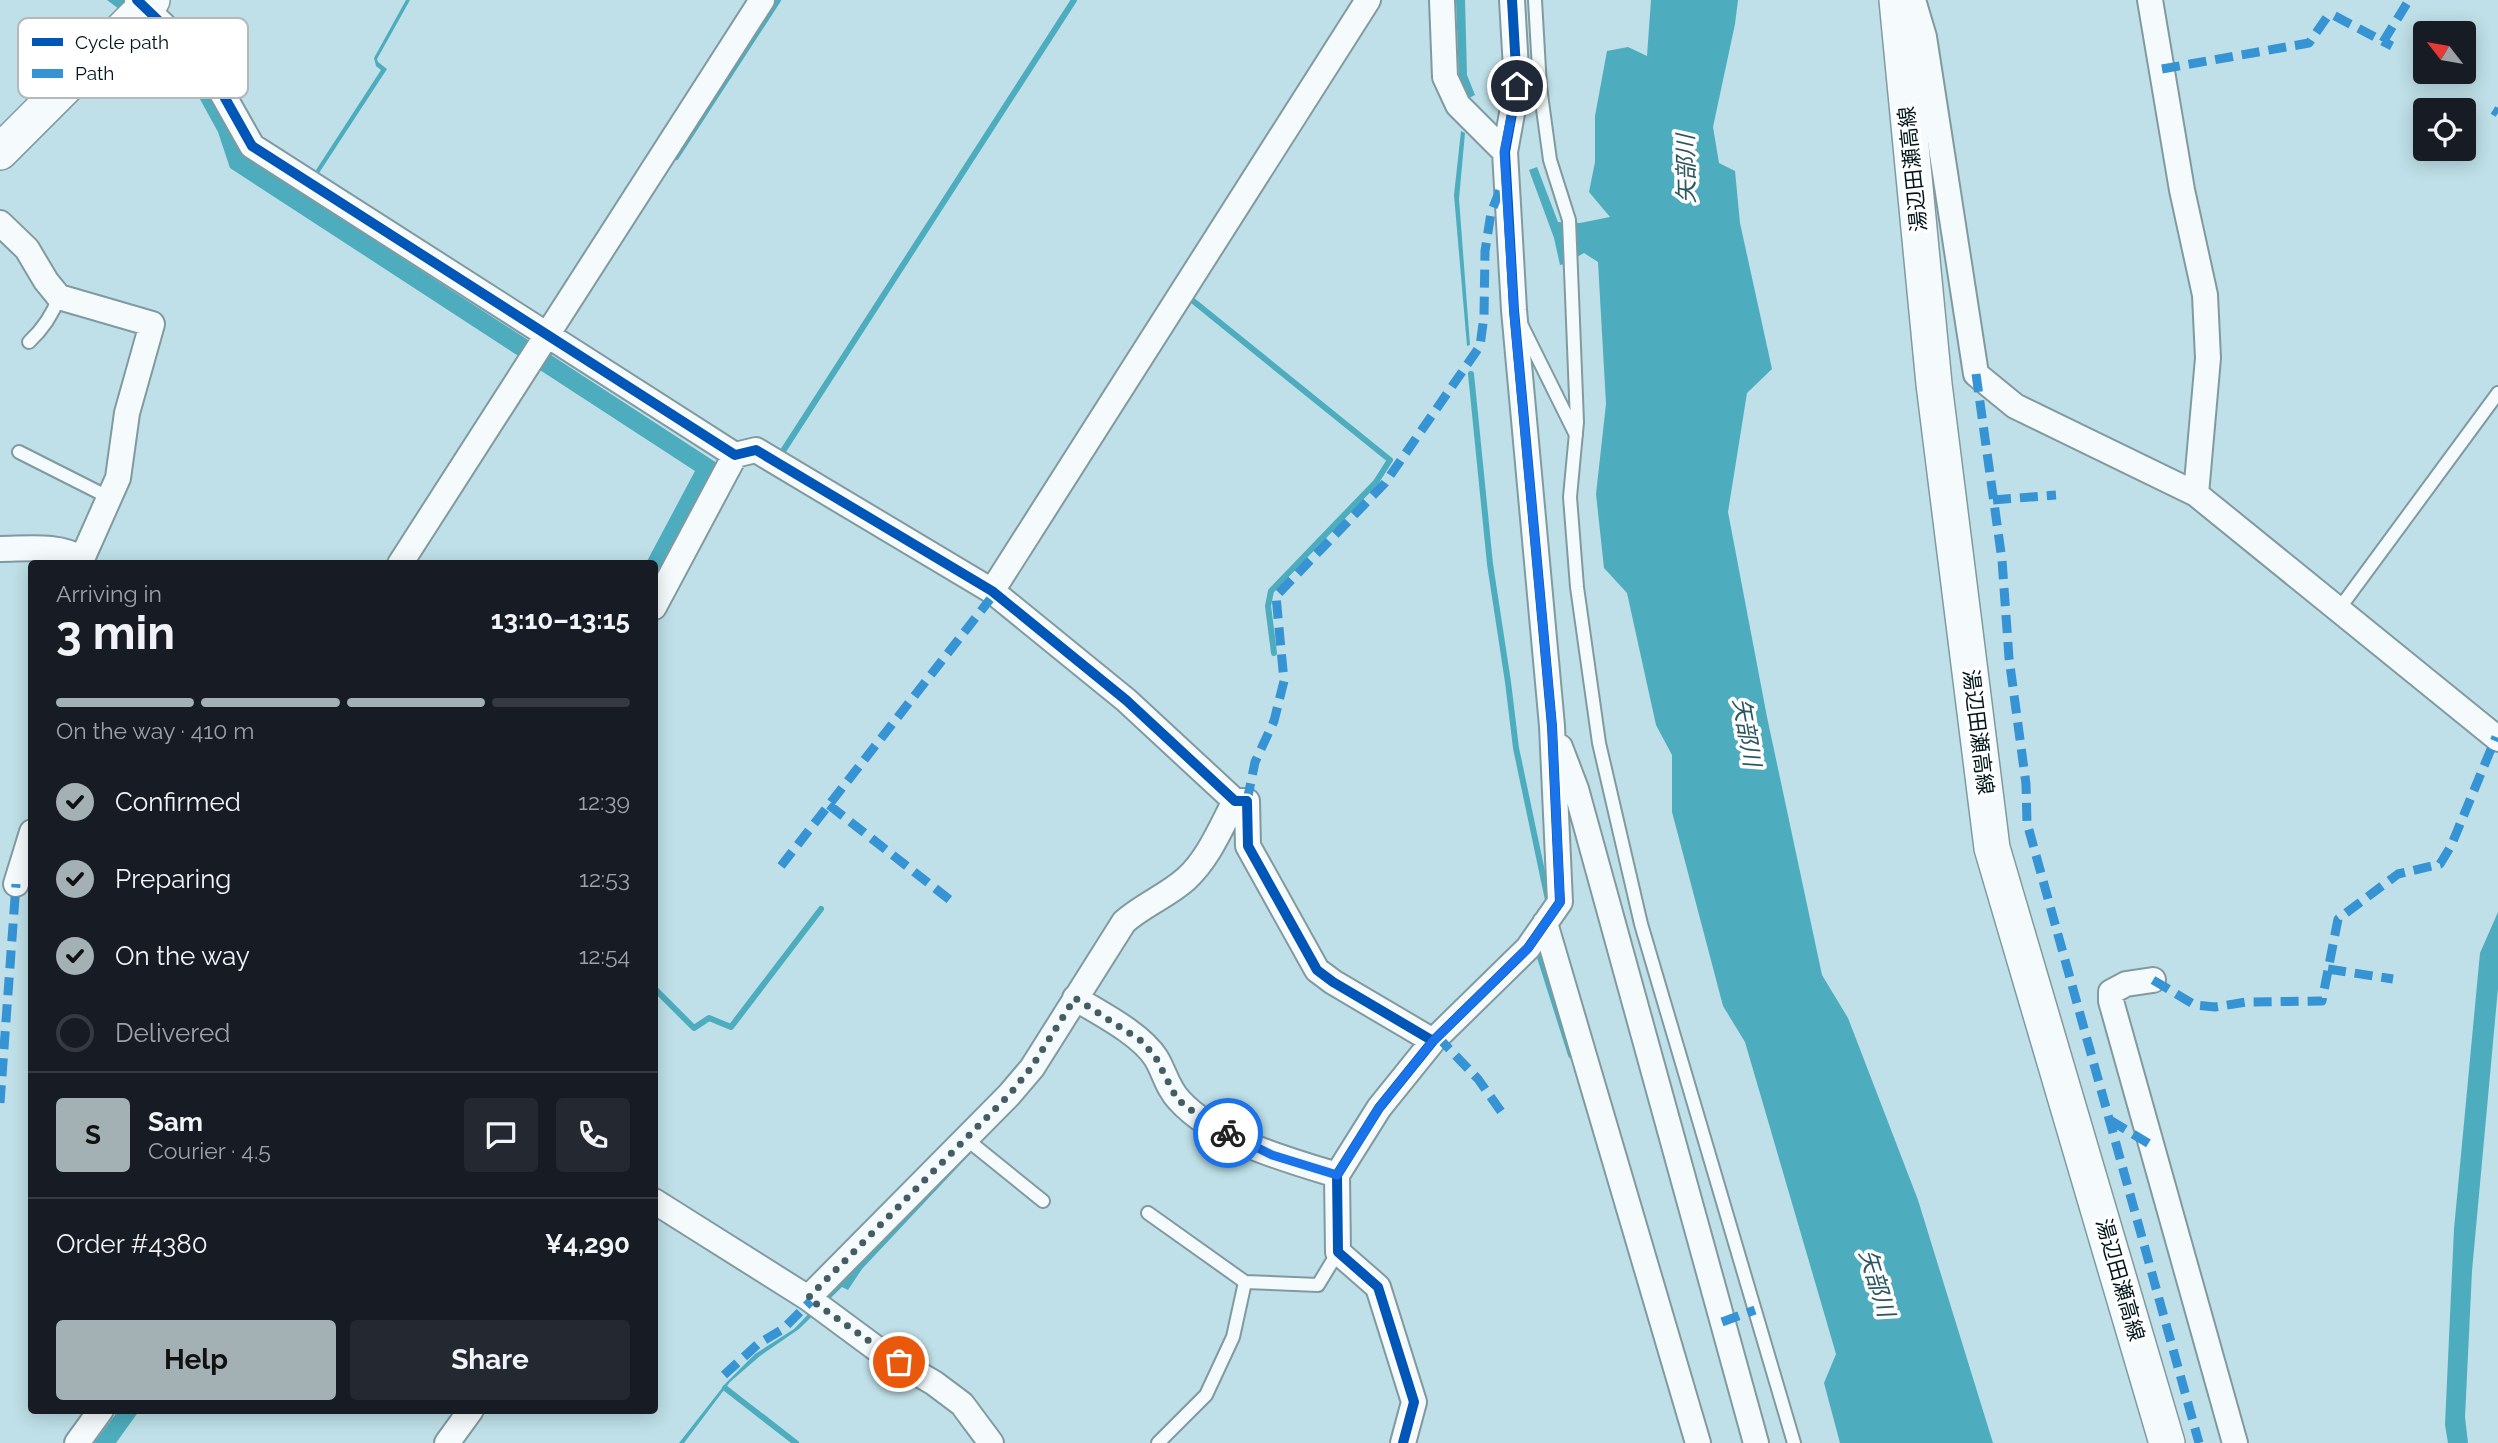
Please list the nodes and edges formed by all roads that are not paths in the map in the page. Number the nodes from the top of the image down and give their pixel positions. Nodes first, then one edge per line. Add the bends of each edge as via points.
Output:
1 (762, 0) edge
2 (1368, 0) edge
3 (1442, 0) edge
4 (1513, 0) edge
5 (1535, 0) edge
6 (1897, 0) edge
7 (1913, 0) edge
8 (2150, 0) edge
9 (50, 98) edge
10 (225, 98) edge
11 (8, 139) edge
12 (1504, 152) junction
13 (0, 223) edge
14 (58, 297) junction
15 (1514, 310) junction
16 (29, 342) dead end
17 (538, 349) junction
18 (2498, 393) edge
19 (1576, 435) junction
20 (19, 452) dead end
21 (735, 455) junction
22 (2196, 494) junction
23 (110, 498) junction
24 (0, 549) edge
25 (81, 560) edge
26 (82, 560) edge
27 (403, 560) edge
28 (992, 591) junction
29 (658, 599) edge
30 (2339, 609) junction
31 (1552, 726) junction
32 (2498, 739) edge
33 (1235, 801) junction
34 (28, 845) edge
35 (16, 884) edge
36 (1545, 923) junction
37 (2153, 980) dead end
38 (1075, 998) junction
39 (1433, 1041) junction
40 (965, 1138) junction
41 (1337, 1175) junction
42 (1043, 1201) dead end
43 (658, 1204) edge
44 (1147, 1213) dead end
45 (1338, 1252) junction
46 (1245, 1282) junction
47 (808, 1298) junction
48 (98, 1414) edge
49 (468, 1414) edge
50 (78, 1443) edge
51 (447, 1443) edge
52 (990, 1443) edge
53 (1158, 1443) edge
54 (1403, 1443) edge
55 (1698, 1443) edge
56 (1756, 1443) edge
57 (1794, 1443) edge
58 (2167, 1443) edge
59 (2235, 1443) edge

1 - 17 street
2 - 28 street
3 - 12 street via 1445,77 1458,105
4 - 12 street via 1517,86
5 - 19 lane via 1550,160 1569,220
6 - 58 main road, 湯辺田瀬高線 via 1934,384 1992,848
7 - 22 street via 1924,37 1976,374 2015,406
8 - 22 street via 2205,295 2208,358
9 - 11 main road
10 - 17 street via 252,146
12 - 15 street
13 - 14 street via 27,249
14 - 16 lane via 43,329
14 - 23 street via 152,324 127,412 118,478
15 - 19 lane
15 - 31 street
17 - 21 street
17 - 27 street
18 - 30 lane
19 - 57 lane via 1570,497 1599,743 1641,924
20 - 23 lane
21 - 28 street via 756,450
21 - 29 street
22 - 30 street
23 - 26 street
24 - 25 street via 55,549
28 - 33 street via 1126,700
30 - 32 street
31 - 36 street via 1560,902
31 - 56 street via 1576,789
33 - 38 street via 1203,861 1186,879 1124,922
33 - 39 street via 1247,801 1248,846 1317,970
34 - 35 street
36 - 39 street via 1528,948
36 - 55 street
37 - 59 street via 2126,984 2111,992 2110,1001
38 - 40 street via 1031,1068
38 - 41 street via 1140,1040 1155,1056 1177,1099 1209,1124 1272,1155
39 - 41 street via 1379,1108
40 - 42 lane
40 - 47 street
41 - 45 street
43 - 47 street
44 - 46 lane
45 - 46 lane via 1318,1285
45 - 54 street via 1378,1287 1414,1402
46 - 53 lane via 1233,1337 1206,1395
47 - 52 street via 962,1404
48 - 50 street
49 - 51 street

